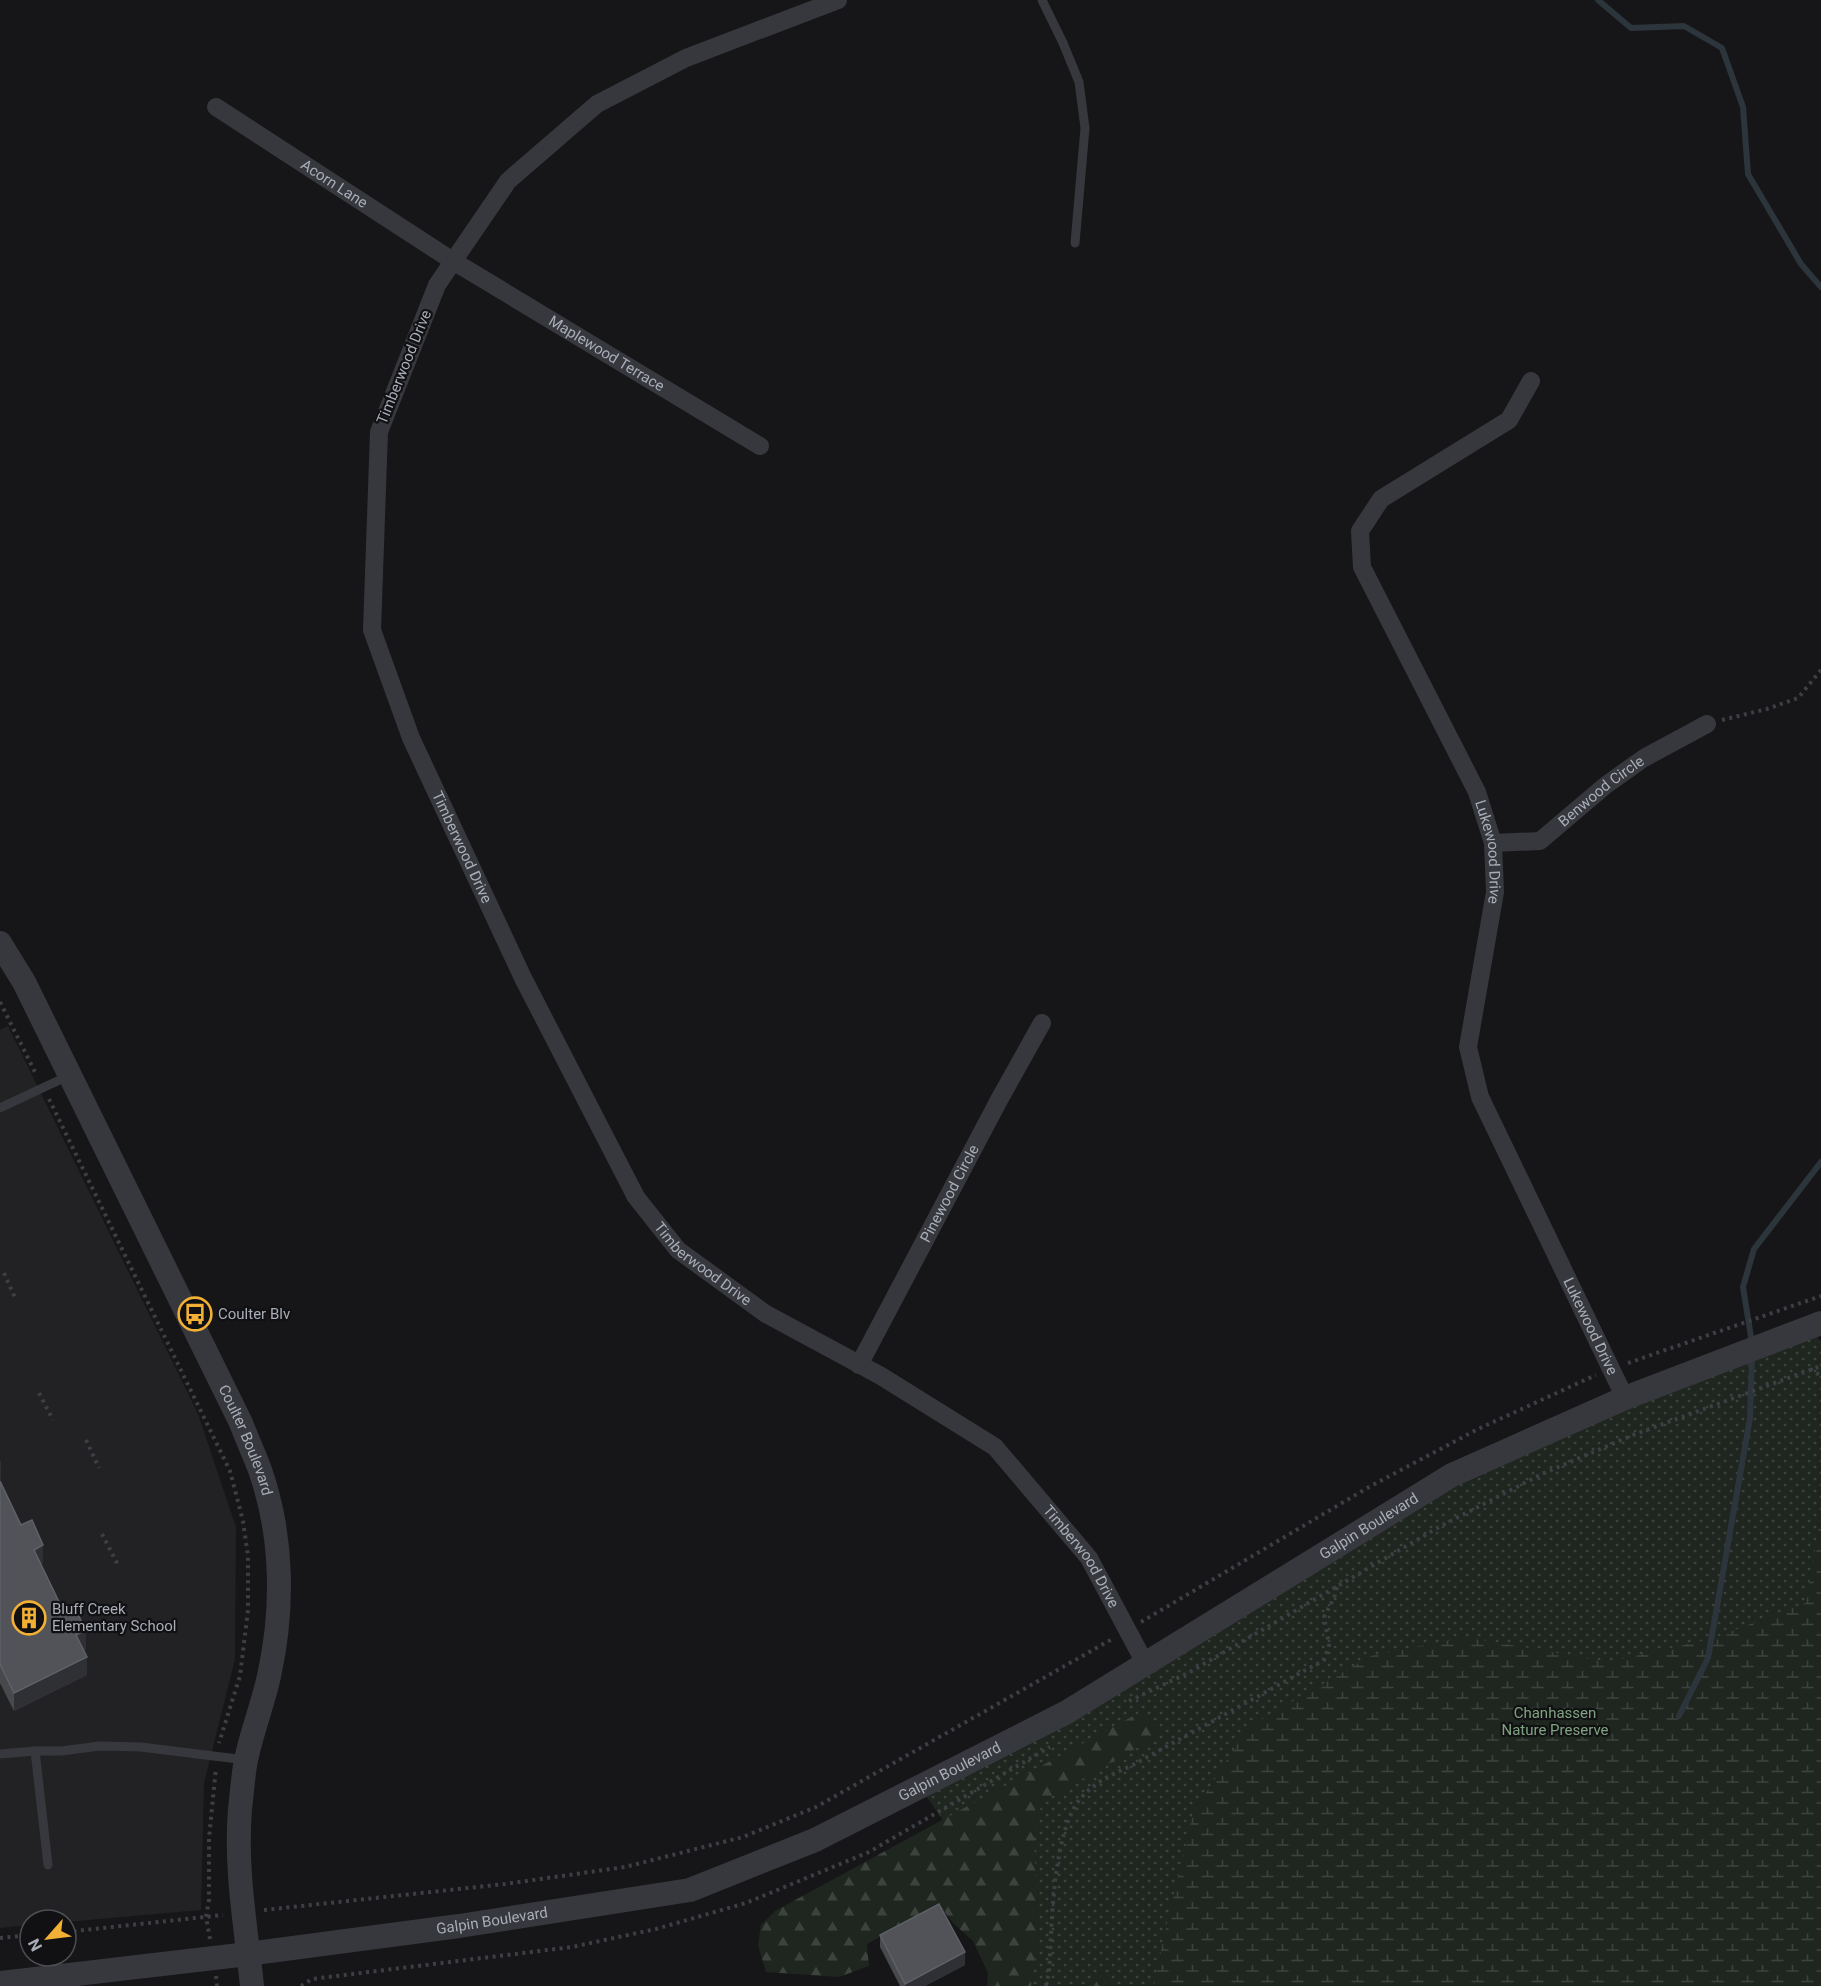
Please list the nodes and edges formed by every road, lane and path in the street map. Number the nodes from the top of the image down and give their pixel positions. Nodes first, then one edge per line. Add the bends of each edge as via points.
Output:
1 (838, 0) edge
2 (1042, 0) edge
3 (216, 107) dead end
4 (1075, 243) dead end
5 (453, 261) junction
6 (1531, 381) dead end
7 (759, 446) dead end
8 (1821, 670) edge
9 (1707, 724) joint
10 (1493, 843) junction
11 (0, 943) edge
12 (0, 1002) edge
13 (1042, 1023) dead end
14 (70, 1075) junction
15 (43, 1088) junction
16 (0, 1108) edge
17 (3, 1273) dead end
18 (1821, 1296) edge
19 (16, 1300) dead end
20 (1821, 1323) edge
21 (860, 1365) junction
22 (1611, 1368) junction
23 (1810, 1370) dead end
24 (1821, 1376) edge
25 (39, 1394) dead end
26 (1625, 1398) junction
27 (53, 1420) dead end
28 (86, 1440) dead end
29 (99, 1468) dead end
30 (102, 1534) dead end
31 (118, 1565) dead end
32 (1336, 1587) dead end
33 (1127, 1630) junction
34 (1146, 1665) junction
35 (35, 1751) junction
36 (0, 1754) edge
37 (218, 1756) junction
38 (246, 1760) junction
39 (48, 1865) dead end
40 (242, 1912) junction
41 (206, 1917) junction
42 (78, 1931) edge
43 (18, 1936) edge
44 (0, 1938) edge
45 (248, 1954) junction
46 (0, 1983) edge
47 (252, 1986) edge
48 (1046, 1986) edge

1 - 5 street, Timberwood Drive via 686,58 597,104 508,181
2 - 4 lane via 1079,82 1085,128
3 - 5 street, Acorn Lane
5 - 7 street, Maplewood Terrace
5 - 21 street, Timberwood Drive via 437,285 378,432 372,630 411,738 523,978 636,1197 678,1250 766,1314
6 - 10 street, Lukewood Drive via 1509,420 1380,499 1360,531 1362,567 1477,792
8 - 9 path via 1798,698
9 - 10 street, Benwood Circle via 1644,758 1539,841
10 - 22 street, Lukewood Drive via 1495,892 1468,1047 1480,1097
11 - 14 street, Coulter Boulevard
12 - 15 path
13 - 21 street, Pinewood Circle
14 - 15 lane
14 - 38 street, Coulter Boulevard via 241,1423 271,1512 280,1588 278,1627
15 - 16 lane
15 - 37 path via 225,1460 238,1501 248,1557 248,1610 240,1676
17 - 19 path
18 - 22 path
20 - 26 street, Galpin Boulevard
21 - 33 street, Timberwood Drive via 995,1447 1089,1558
22 - 26 street, Lukewood Drive
22 - 33 path via 1478,1429 1369,1487
23 - 24 path
25 - 27 path
26 - 34 street, Galpin Boulevard via 1452,1475
28 - 29 path
30 - 31 path
32 - 48 path via 1324,1617 1329,1644 1324,1660 1102,1779 1080,1799 1067,1823 1055,1874
33 - 34 street, Timberwood Drive
33 - 40 path via 816,1807 743,1837 625,1867
34 - 45 street, Galpin Boulevard via 1067,1712 814,1840 690,1890
35 - 36 lane
35 - 37 lane via 141,1747
35 - 39 lane
37 - 38 lane
37 - 41 path via 213,1782 210,1900
38 - 40 street, Coulter Boulevard via 239,1842
40 - 41 path
40 - 45 street, Coulter Boulevard
41 - 42 path
43 - 44 path
45 - 46 street, Galpin Boulevard
45 - 47 street, Coulter Boulevard

